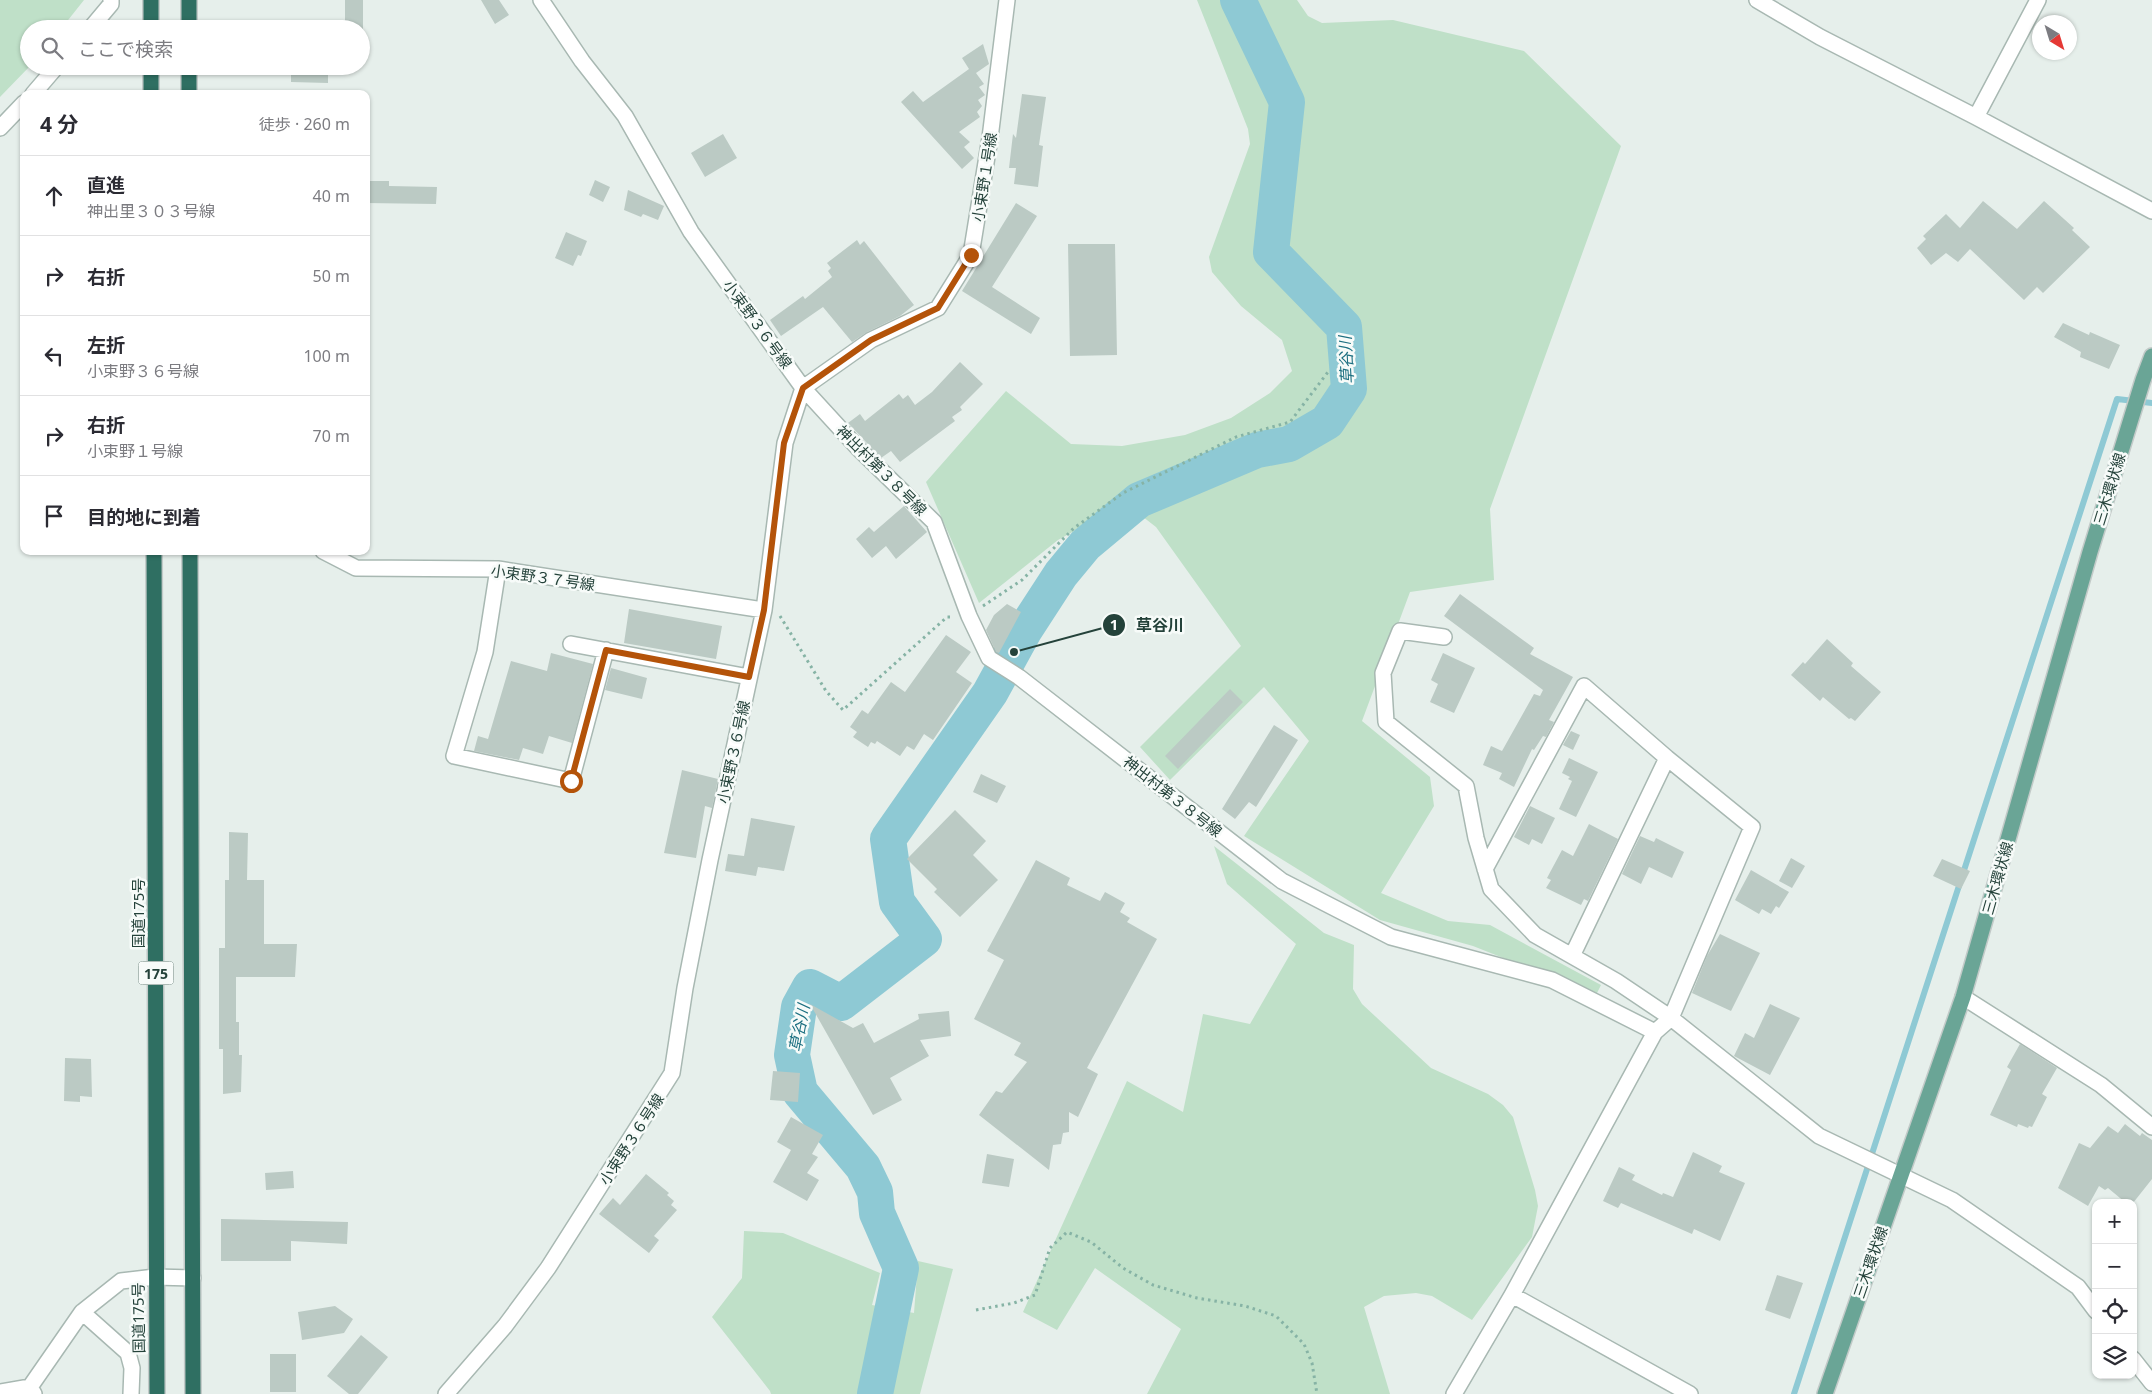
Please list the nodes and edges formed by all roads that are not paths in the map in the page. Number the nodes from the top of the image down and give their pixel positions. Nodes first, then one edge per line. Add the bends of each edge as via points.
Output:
1 (112, 0) edge
2 (150, 0) edge
3 (189, 0) edge
4 (541, 0) edge
5 (1007, 0) edge
6 (1757, 0) edge
7 (2038, 0) edge
8 (98, 20) edge
9 (151, 20) edge
10 (189, 20) edge
11 (49, 75) edge
12 (151, 75) edge
13 (189, 75) edge
14 (36, 90) edge
15 (151, 90) edge
16 (189, 90) edge
17 (20, 107) edge
18 (1976, 117) junction
19 (0, 128) edge
20 (2152, 211) edge
21 (2152, 356) edge
22 (803, 388) junction
23 (154, 555) edge
24 (190, 555) edge
25 (331, 555) edge
26 (498, 569) junction
27 (764, 610) junction
28 (1444, 637) dead end
29 (572, 644) dead end
30 (606, 650) junction
31 (749, 677) junction
32 (1667, 758) junction
33 (1485, 869) junction
34 (1572, 956) junction
35 (1963, 996) junction
36 (1671, 1018) junction
37 (1656, 1032) junction
38 (2152, 1127) edge
39 (1900, 1174) junction
40 (155, 1277) junction
41 (193, 1278) junction
42 (1512, 1295) junction
43 (2092, 1306) edge
44 (82, 1312) junction
45 (2137, 1364) edge
46 (2152, 1383) edge
47 (32, 1391) edge
48 (0, 1392) edge
49 (131, 1394) edge
50 (156, 1394) edge
51 (192, 1394) edge
52 (446, 1394) edge
53 (1454, 1394) edge
54 (1690, 1394) edge
55 (1825, 1394) edge

1 - 8 street
2 - 9 highway
3 - 10 highway
4 - 22 street, 小束野３６号線 via 582,61 625,116 692,232
5 - 22 street, 小束野１号線 via 971,255 938,308 871,340
6 - 18 street via 1820,37
7 - 18 street
11 - 14 street
12 - 15 highway
13 - 16 highway
17 - 19 street
18 - 20 street
21 - 35 main road, 三木環状線 via 2090,552
22 - 27 street, 小束野３６号線 via 784,443
22 - 37 street, 神出村第３８号線 via 858,448 934,522 968,616 989,658 1019,677 1282,881 1391,937 1552,980
23 - 40 highway, 国道175号 / 175
24 - 41 highway, 175
25 - 26 street, 小束野３７号線 via 356,568
26 - 27 street, 小束野３７号線
26 - 30 street via 485,652 454,756 571,781
27 - 31 street, 小束野３６号線
28 - 33 street via 1400,631 1383,673 1386,722 1466,786
29 - 30 street
30 - 31 street
31 - 52 street, 小束野３６号線 via 685,988 672,1073 548,1268 505,1326
32 - 33 street via 1584,686
32 - 34 street
32 - 36 street via 1752,827
33 - 34 street via 1491,889 1535,935
34 - 36 street
35 - 38 street via 2101,1085
35 - 39 main road, 三木環状線
36 - 37 street
36 - 39 street via 1819,1136
37 - 42 street
39 - 43 street via 1952,1200 2078,1287
39 - 55 main road, 三木環状線
40 - 41 street
40 - 44 street via 121,1281
40 - 50 highway, 国道175号 / 175
41 - 51 highway, 175
42 - 53 street
42 - 54 street
44 - 47 street
44 - 49 street via 128,1353 132,1368
45 - 46 street
47 - 48 street

